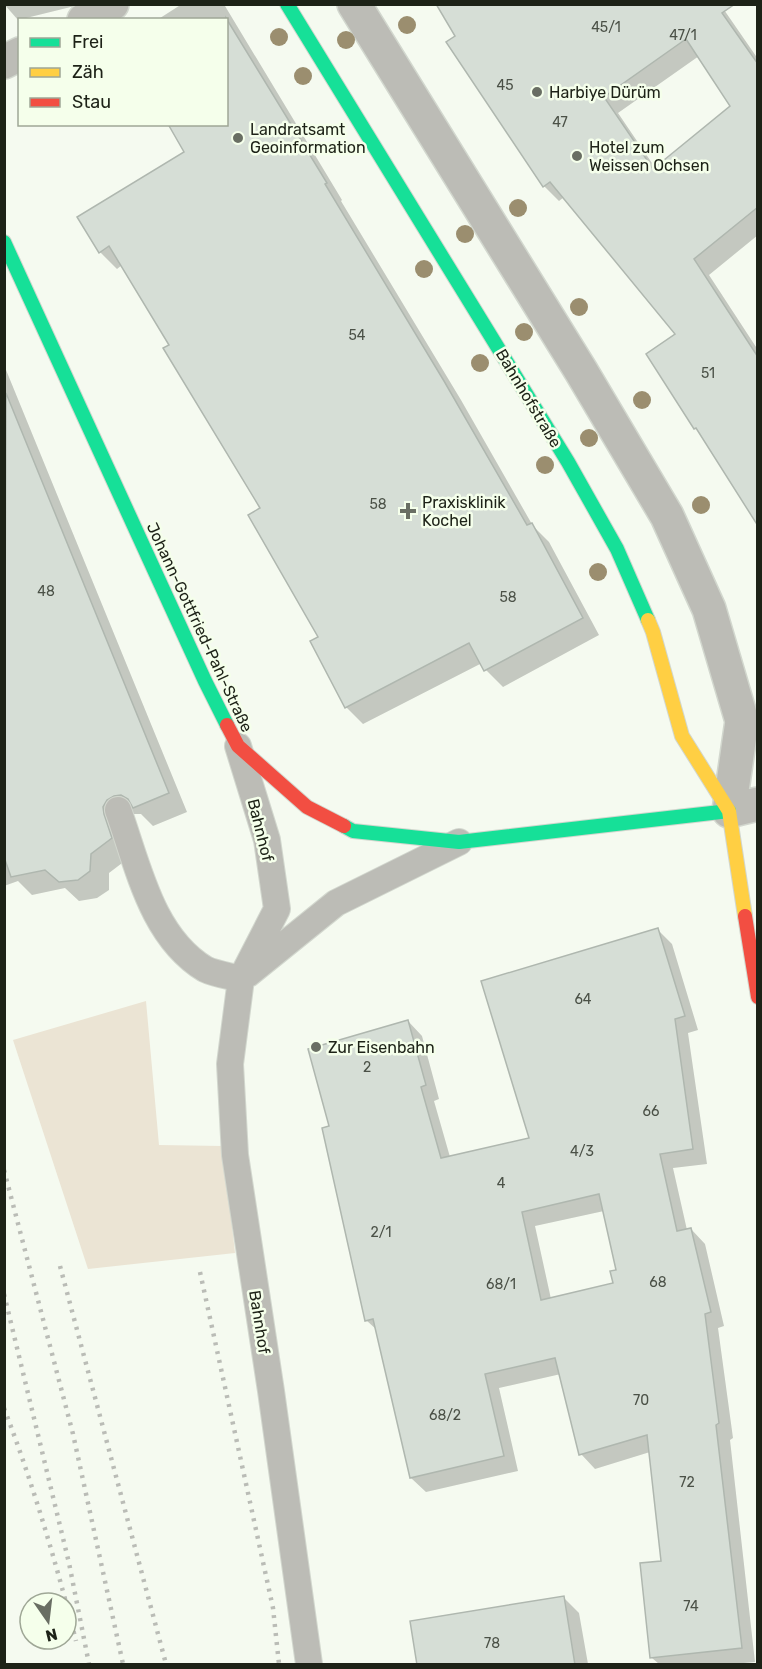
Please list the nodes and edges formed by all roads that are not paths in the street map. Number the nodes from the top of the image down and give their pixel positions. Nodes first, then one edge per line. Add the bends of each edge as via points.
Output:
1 (112, 4) edge
2 (287, 4) edge
3 (354, 4) edge
4 (88, 18) edge
5 (18, 55) edge
6 (4, 62) edge
7 (4, 242) edge
8 (238, 746) junction
9 (743, 807) edge
10 (118, 810) dead end
11 (459, 842) junction
12 (241, 979) junction
13 (758, 997) edge
14 (309, 1665) edge

1 - 4 street
2 - 9 main road, Bahnhofstraße via 562,452 617,549 653,632 682,736
3 - 9 street, Bahnhofstraße via 667,516 709,609 742,721
5 - 6 street
7 - 8 main road, Johann-Gottfried-Pahl-Straße
8 - 11 main road, Johann-Gottfried-Pahl-Straße via 307,807 353,831
8 - 12 lane, Bahnhof via 267,840 277,909
9 - 11 main road, Johann-Gottfried-Pahl-Straße
9 - 13 main road, Bahnhofstraße
10 - 12 lane via 150,904 180,950 207,970
11 - 12 lane via 336,903
12 - 14 lane, Bahnhof via 230,1064 235,1155

